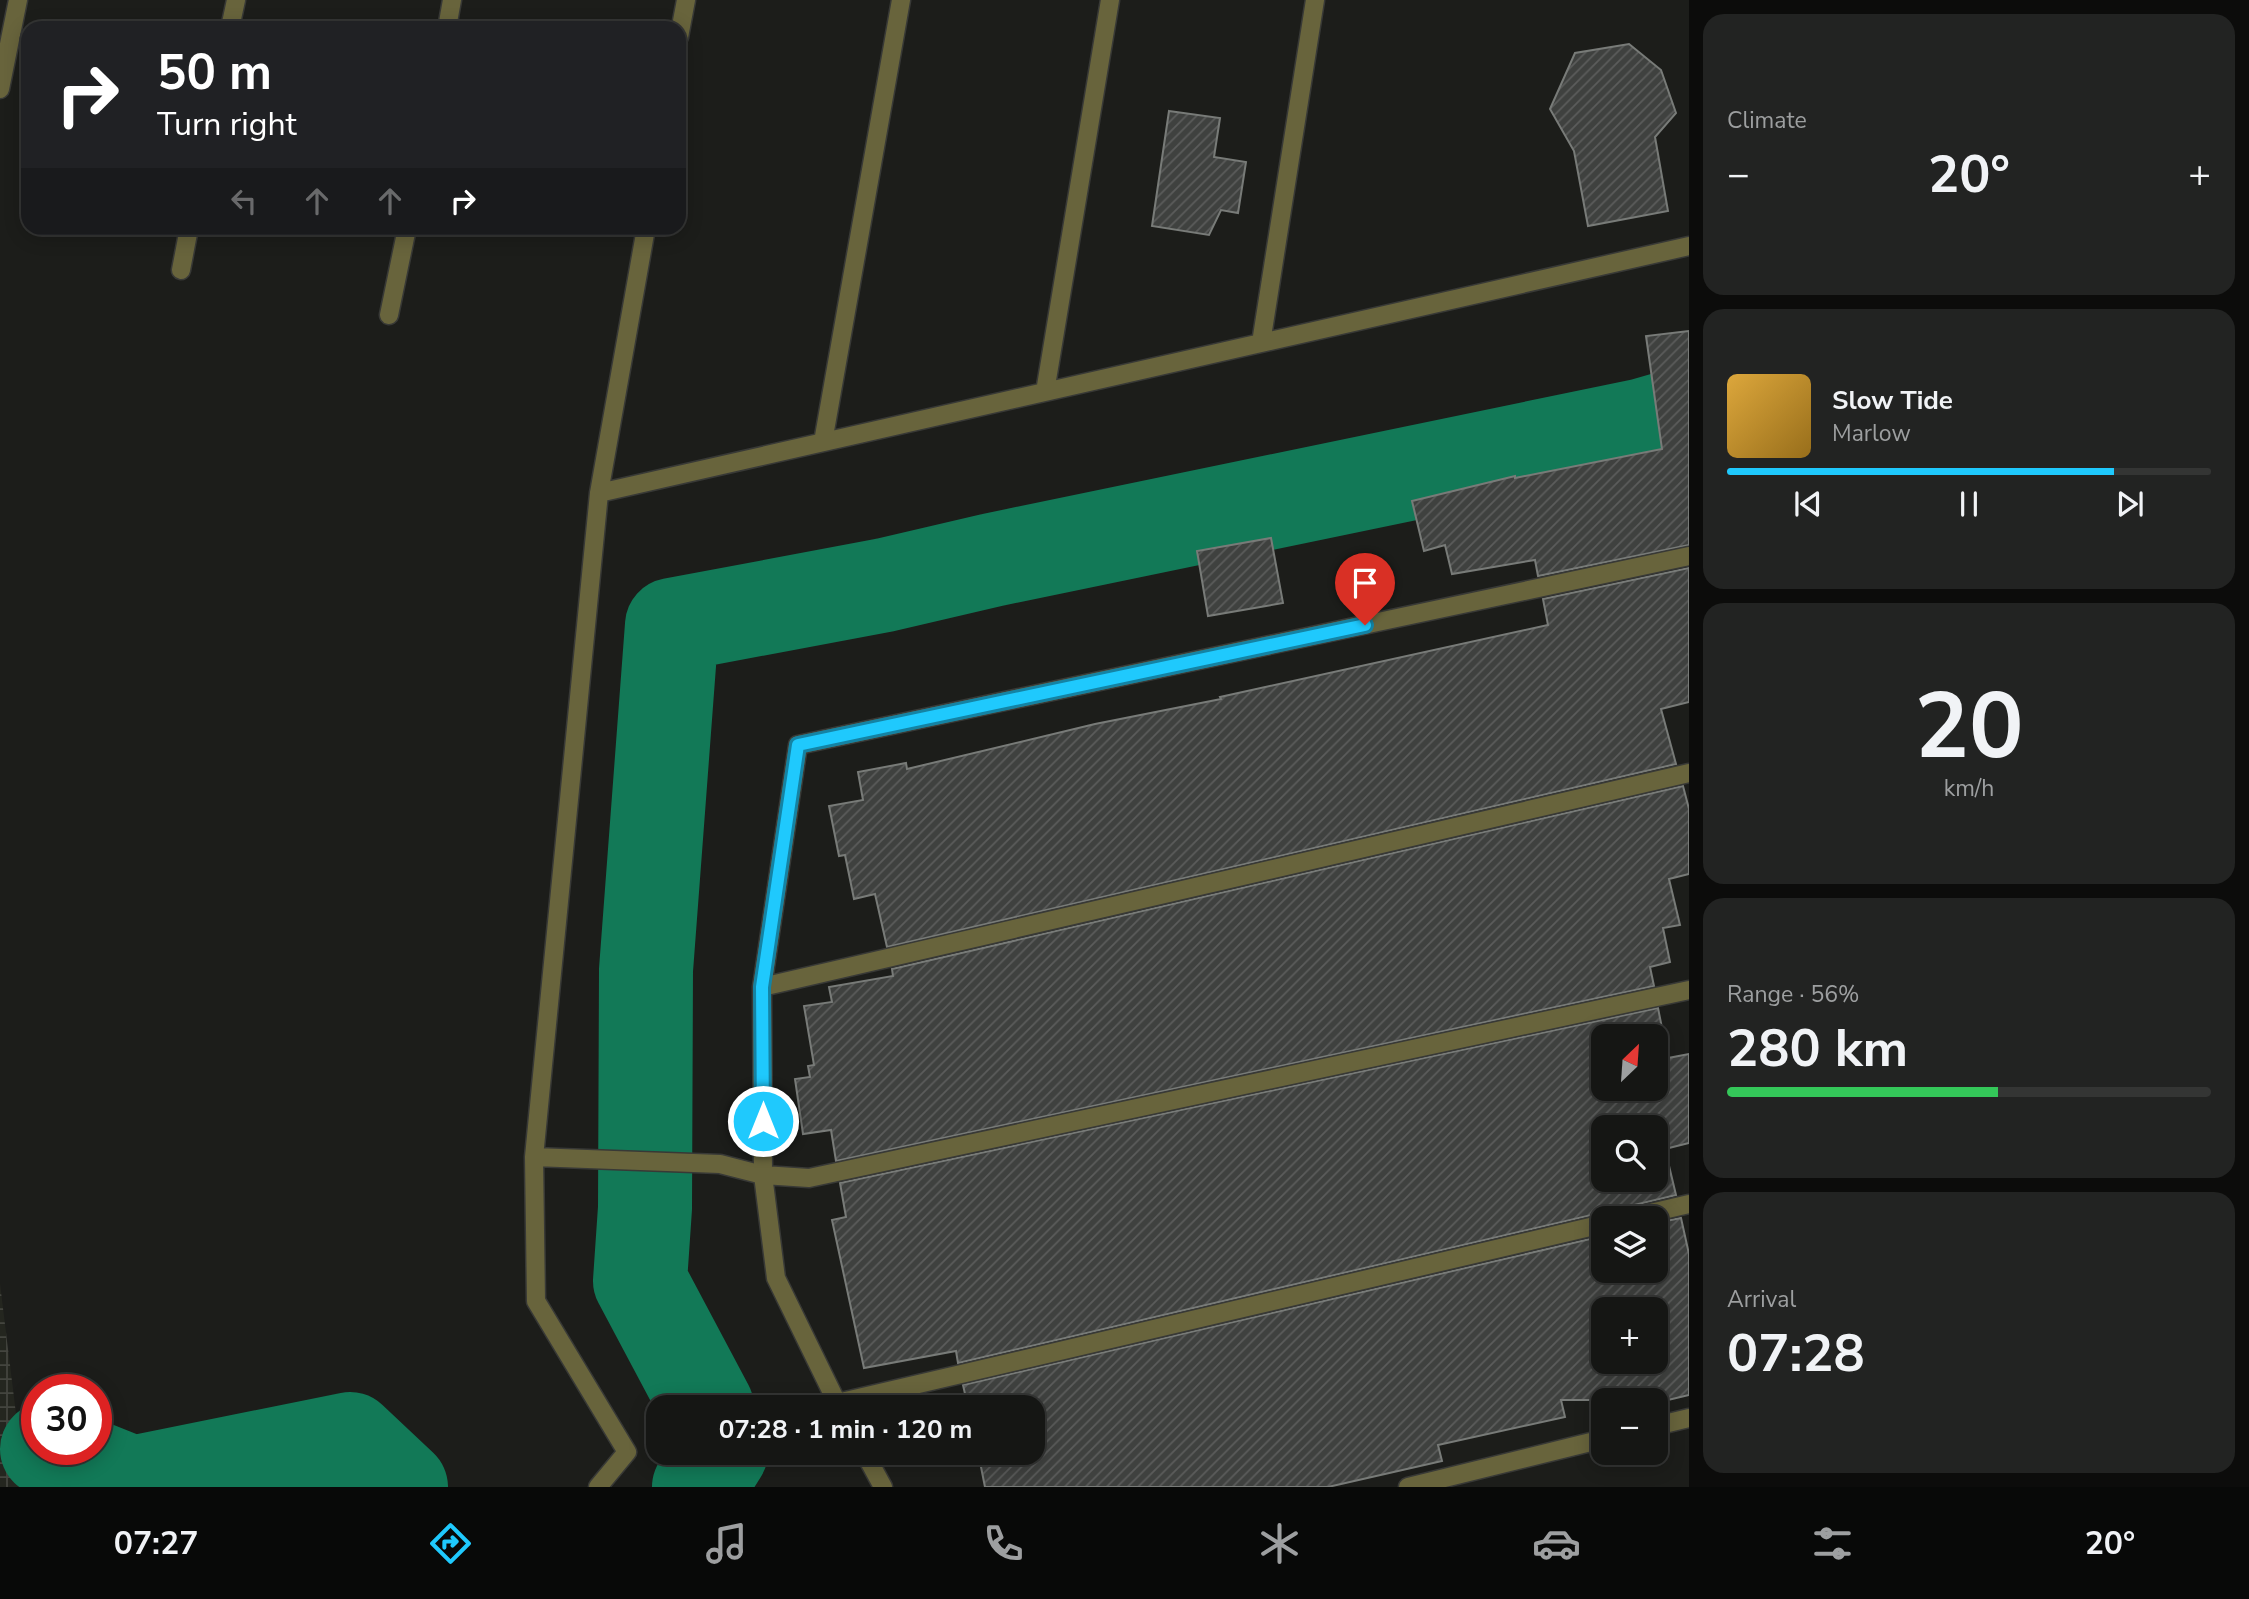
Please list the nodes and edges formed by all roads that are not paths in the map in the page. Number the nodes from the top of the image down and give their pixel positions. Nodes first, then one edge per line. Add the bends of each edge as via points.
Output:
1 (18, 0) edge
2 (236, 0) edge
3 (452, 0) edge
4 (685, 0) edge
5 (901, 0) edge
6 (1110, 0) edge
7 (1315, 0) edge
8 (232, 21) edge
9 (448, 21) edge
10 (682, 21) edge
11 (0, 89) edge
12 (188, 235) edge
13 (406, 235) edge
14 (645, 235) edge
15 (1689, 246) edge
16 (181, 270) dead end
17 (389, 315) dead end
18 (1261, 343) junction
19 (1045, 392) junction
20 (823, 442) junction
21 (599, 493) junction
22 (1689, 556) edge
23 (1689, 773) edge
24 (762, 987) junction
25 (1689, 990) edge
26 (534, 1157) junction
27 (763, 1175) junction
28 (1689, 1204) edge
29 (1668, 1209) edge
30 (1591, 1227) edge
31 (833, 1395) edge
32 (880, 1395) edge
33 (1689, 1418) edge
34 (1668, 1423) edge
35 (1591, 1442) edge
36 (871, 1465) edge
37 (598, 1487) edge
38 (883, 1487) edge
39 (1408, 1487) edge

1 - 11 street
2 - 8 street
3 - 9 street
4 - 10 street
5 - 20 street
6 - 19 street
7 - 18 street
12 - 16 street
13 - 17 street
14 - 21 street
15 - 18 street
18 - 19 street
19 - 20 street
20 - 21 street
21 - 26 street
22 - 24 street via 798,745
23 - 24 street
24 - 27 street
25 - 27 street via 809,1178
26 - 27 street via 720,1164
26 - 37 street via 536,1301 628,1452
27 - 31 street via 776,1278
28 - 29 street
30 - 32 street
33 - 34 street
35 - 39 street
36 - 38 street

